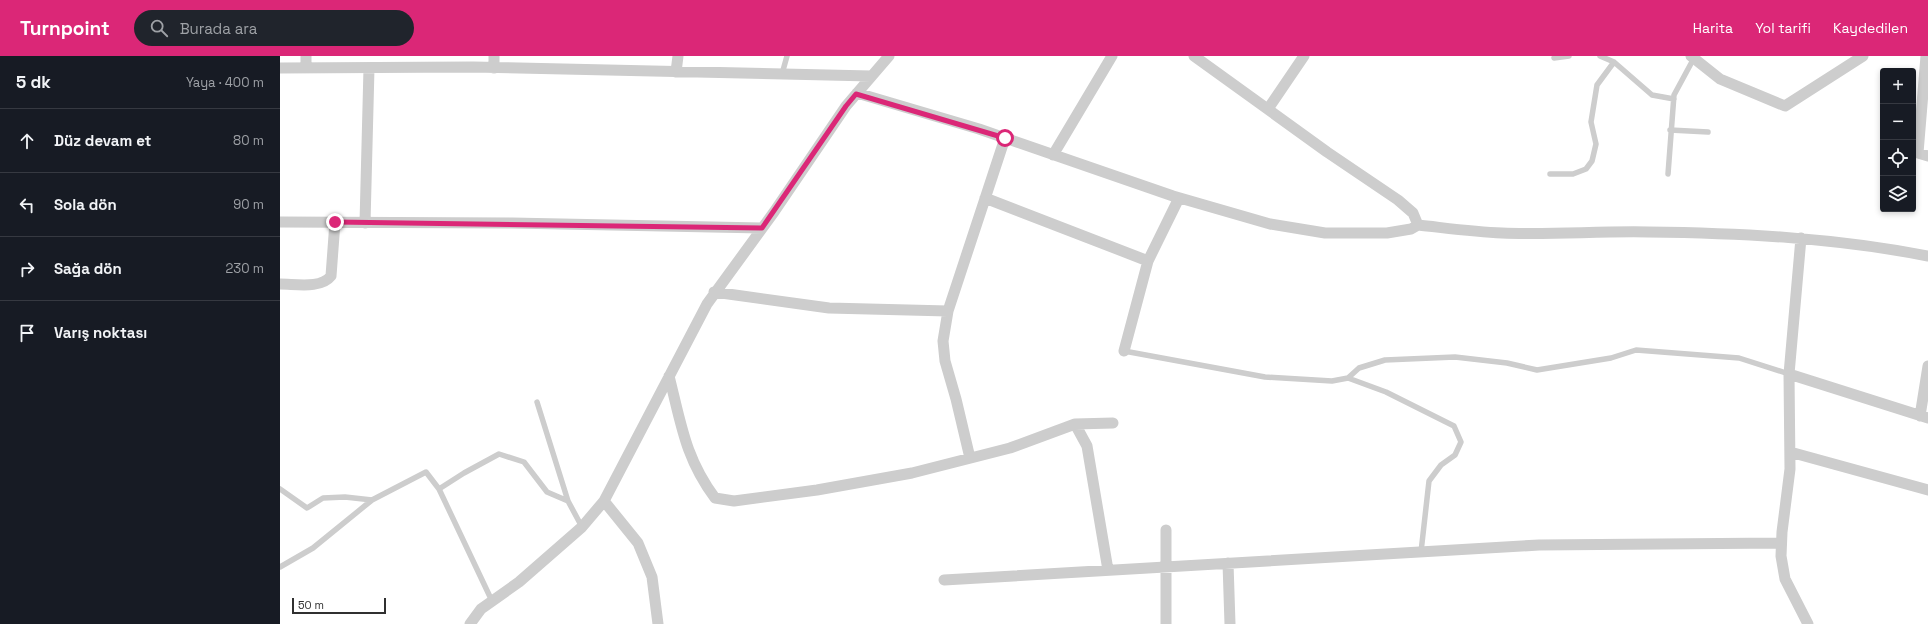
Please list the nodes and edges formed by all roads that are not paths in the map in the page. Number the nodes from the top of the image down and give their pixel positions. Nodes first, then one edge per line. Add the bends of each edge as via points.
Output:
1 (306, 56) edge
2 (494, 56) edge
3 (678, 56) edge
4 (787, 56) edge
5 (889, 56) edge
6 (1112, 56) edge
7 (1194, 56) edge
8 (1304, 56) edge
9 (1569, 56) edge
10 (1600, 56) edge
11 (1863, 56) edge
12 (1926, 56) edge
13 (1692, 57) edge
14 (1554, 58) dead end
15 (1614, 62) junction
16 (280, 68) edge
17 (306, 68) junction
18 (369, 68) junction
19 (494, 68) junction
20 (676, 72) junction
21 (782, 74) junction
22 (871, 76) junction
23 (856, 94) junction
24 (1674, 99) junction
25 (1268, 109) junction
26 (1670, 130) junction
27 (1708, 132) dead end
28 (1005, 138) junction
29 (1053, 155) junction
30 (1928, 156) edge
31 (1550, 174) dead end
32 (1668, 174) dead end
33 (985, 198) junction
34 (1179, 198) junction
35 (280, 222) edge
36 (335, 222) junction
37 (365, 223) junction
38 (1418, 225) junction
39 (762, 228) junction
40 (1801, 238) junction
41 (1928, 256) edge
42 (1148, 261) junction
43 (280, 284) edge
44 (714, 292) junction
45 (948, 311) junction
46 (1124, 351) joint
47 (1928, 366) edge
48 (1789, 374) junction
49 (669, 376) junction
50 (1348, 378) junction
51 (537, 402) dead end
52 (1924, 417) edge
53 (1113, 423) dead end
54 (1076, 424) junction
55 (1790, 452) junction
56 (970, 458) junction
57 (280, 489) edge
58 (439, 489) junction
59 (1928, 490) edge
60 (372, 500) junction
61 (604, 500) junction
62 (568, 501) junction
63 (582, 527) junction
64 (1166, 530) dead end
65 (1781, 543) junction
66 (1421, 552) junction
67 (1228, 563) junction
68 (1167, 566) junction
69 (280, 567) edge
70 (1108, 570) junction
71 (944, 580) dead end
72 (492, 601) junction
73 (470, 624) edge
74 (658, 624) edge
75 (1166, 624) edge
76 (1230, 624) edge
77 (1808, 624) edge

1 - 17 street
2 - 19 street
3 - 20 street
4 - 21 lane
5 - 22 street
6 - 29 street
7 - 25 street
8 - 25 street
9 - 14 lane
10 - 15 lane
11 - 13 street via 1785,106 1720,79
12 - 30 street via 1918,153
13 - 24 lane
15 - 24 lane via 1652,95
15 - 31 lane via 1597,85 1592,122 1596,144 1592,161 1586,169 1574,174
16 - 17 street
17 - 18 street
18 - 19 street
18 - 37 street
19 - 20 street
20 - 21 street
21 - 22 street
22 - 23 street
23 - 28 street
23 - 39 street
24 - 26 lane
25 - 38 street via 1398,200 1413,213
26 - 27 lane
26 - 32 lane
28 - 29 street
28 - 33 street
29 - 34 street
33 - 42 street
33 - 45 street
34 - 38 street via 1270,224 1325,233 1387,233 1411,229
34 - 42 street
35 - 36 street
36 - 37 street
36 - 43 street via 332,276 319,284
37 - 39 street
38 - 40 street via 1502,233 1648,232
39 - 44 street
40 - 41 street
40 - 48 street
42 - 46 street
44 - 45 street via 828,308
44 - 49 street
45 - 56 street via 943,341 945,361
46 - 50 lane via 1266,377 1332,381
47 - 52 street
48 - 50 lane via 1739,358 1636,350 1611,358 1537,370 1507,363 1455,357 1385,360 1359,368
48 - 52 street
48 - 55 street
49 - 56 street via 687,448 701,479 715,498 734,501 817,490 912,474
49 - 61 street
50 - 66 lane via 1386,392 1454,426 1461,442 1455,455 1441,465 1429,481
51 - 62 lane
53 - 54 street
54 - 56 street via 1010,448
54 - 70 street via 1087,446
55 - 59 street
55 - 65 street
57 - 60 lane via 307,508 323,498
58 - 60 lane via 426,472
58 - 62 lane via 500,454 524,462 547,492
58 - 72 lane
60 - 69 lane via 313,548
61 - 63 street
61 - 74 street via 638,543 652,577
62 - 63 lane
63 - 72 street via 519,582
64 - 68 street
65 - 66 street via 1539,545
65 - 77 street via 1785,579
66 - 67 street
67 - 68 street
67 - 76 street
68 - 70 street
68 - 75 street
70 - 71 street
72 - 73 street via 481,609

